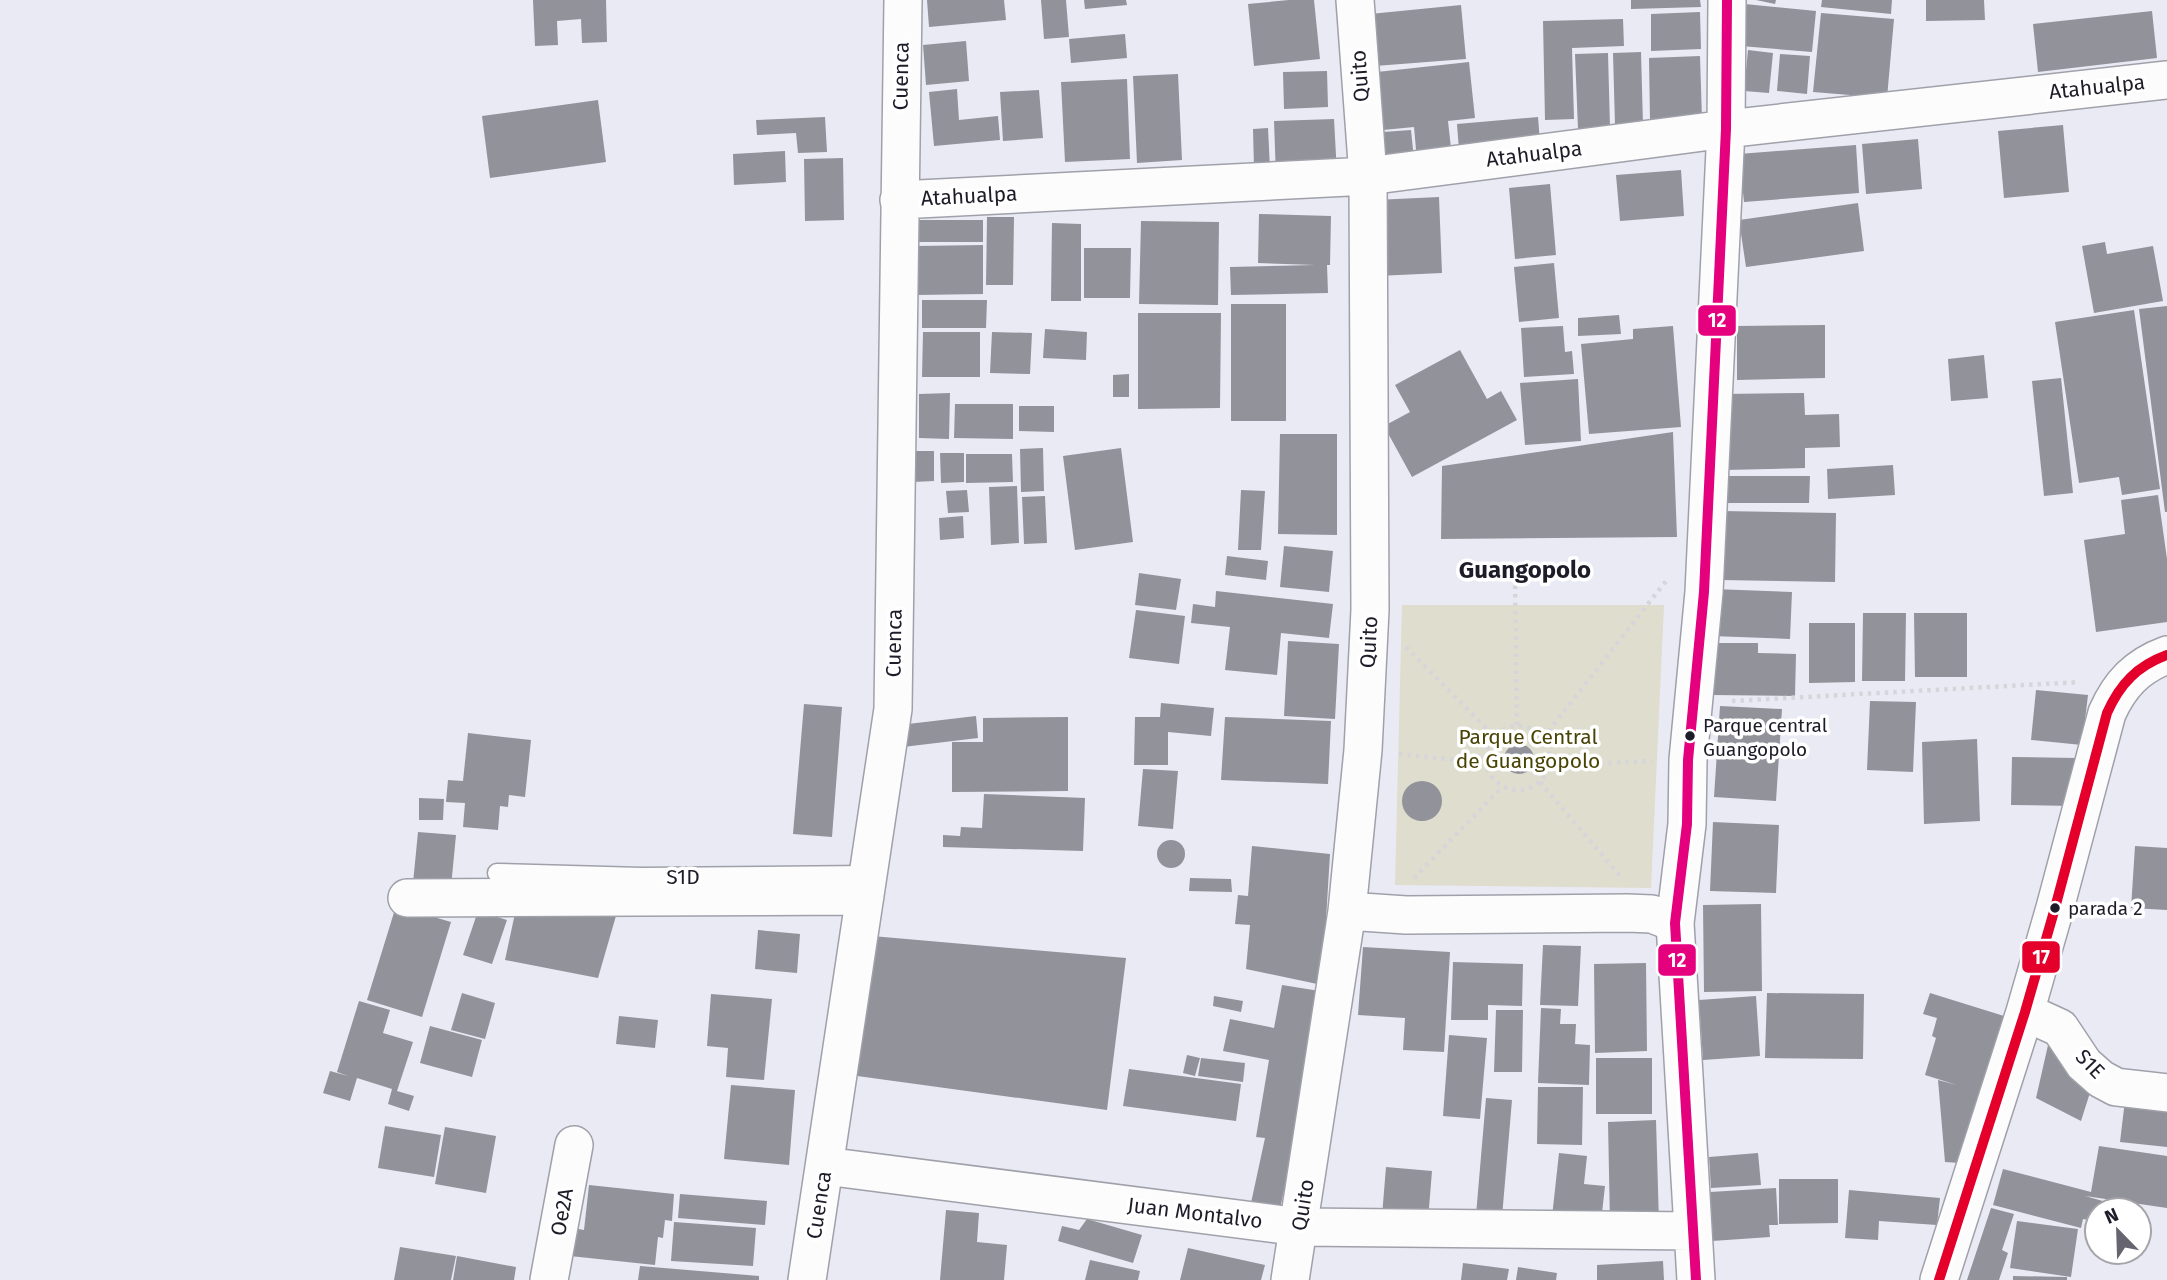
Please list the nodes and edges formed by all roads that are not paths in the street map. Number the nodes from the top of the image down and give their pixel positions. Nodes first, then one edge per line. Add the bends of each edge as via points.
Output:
1 (903, 0) edge
2 (1355, 0) edge
3 (1727, 0) edge
4 (2167, 80) edge
5 (1726, 129) junction
6 (1368, 176) junction
7 (899, 200) junction
8 (2167, 655) edge
9 (497, 873) dead end
10 (867, 886) junction
11 (407, 898) dead end
12 (1363, 912) junction
13 (1663, 918) junction
14 (2025, 1012) junction
15 (2167, 1093) edge
16 (574, 1145) dead end
17 (825, 1166) junction
18 (1300, 1227) junction
19 (1692, 1231) junction
20 (549, 1280) edge
21 (807, 1280) edge
22 (1290, 1280) edge
23 (1696, 1280) edge
24 (1939, 1280) edge

1 - 7 street, Cuenca
2 - 6 street, Quito
3 - 5 street
4 - 5 street, Atahualpa
5 - 6 street, Atahualpa
5 - 13 street via 1704,592 1688,760 1687,824
6 - 7 street, Atahualpa
6 - 12 street, Quito via 1370,611 1363,750
7 - 10 street, Cuenca via 893,709
8 - 14 street via 2149,661 2126,680 2107,713
9 - 10 lane, S1D
10 - 11 street
10 - 17 street, Cuenca
12 - 13 street
12 - 18 street, Quito
13 - 19 street
14 - 15 street, S1E via 2060,1028 2084,1064 2116,1087
14 - 24 street
16 - 20 street, Oe2A
17 - 18 street, Juan Montalvo
17 - 21 street, Cuenca
18 - 19 street, Juan Montalvo
18 - 22 street, Quito
19 - 23 street

